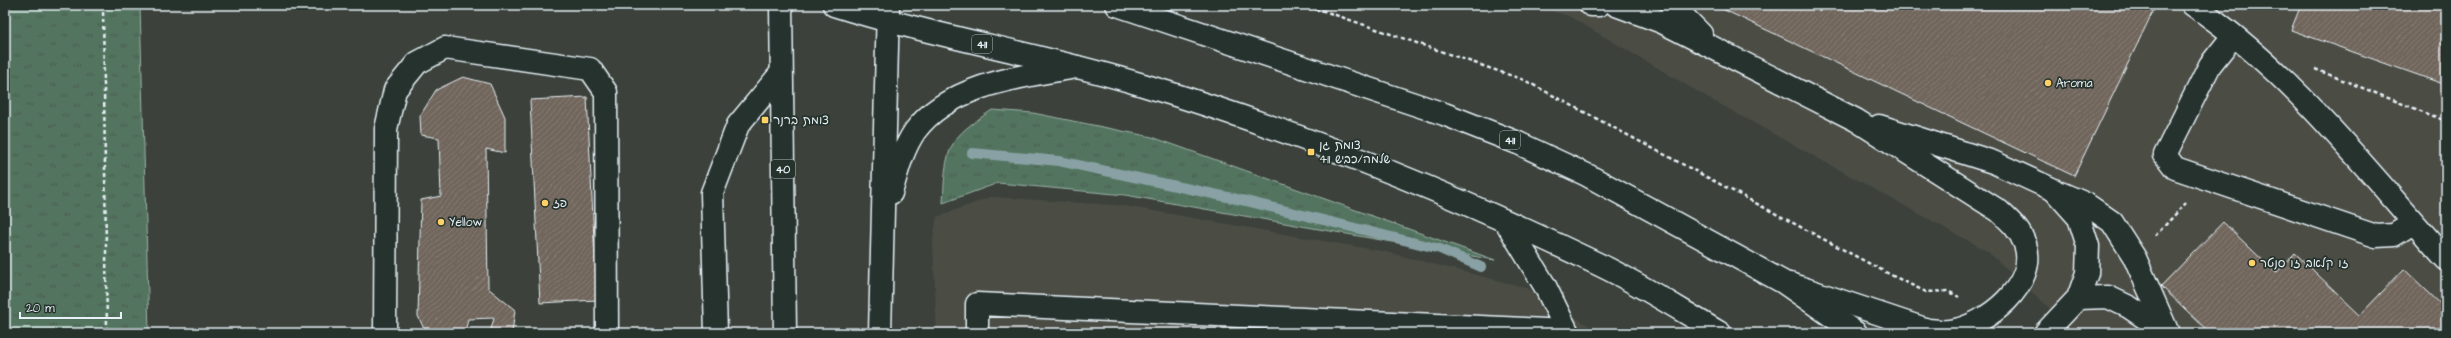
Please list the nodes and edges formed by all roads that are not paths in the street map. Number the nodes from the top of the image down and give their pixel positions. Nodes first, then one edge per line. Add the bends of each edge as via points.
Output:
1 (781, 5) edge
2 (834, 5) edge
3 (1117, 5) edge
4 (1590, 5) edge
5 (1599, 5) edge
6 (1616, 5) edge
7 (1672, 5) edge
8 (2193, 5) edge
9 (887, 13) edge
10 (2233, 36) junction
11 (1722, 52) junction
12 (1077, 67) junction
13 (781, 73) junction
14 (1856, 120) junction
15 (2054, 190) junction
16 (1506, 222) junction
17 (2413, 223) junction
18 (881, 227) junction
19 (2446, 259) edge
20 (1783, 282) junction
21 (2078, 298) junction
22 (1568, 332) edge
23 (385, 333) edge
24 (607, 333) edge
25 (716, 333) edge
26 (785, 333) edge
27 (880, 333) edge
28 (977, 333) edge
29 (1720, 333) edge
30 (1856, 333) edge
31 (2045, 333) edge
32 (2168, 333) edge

1 - 13 main road, 40
2 - 9 main road, 411
3 - 20 main road, 411 via 1408,101 1518,143 1587,175
4 - 5 main road
6 - 11 main road via 1662,22
7 - 11 main road
8 - 10 main road
9 - 12 main road, 411
9 - 18 main road
10 - 17 main road via 2292,88
10 - 17 main road via 2210,65 2165,155 2175,168 2376,236 2394,235
11 - 14 main road
12 - 16 main road, 411 via 1143,85 1293,134
12 - 18 main road via 1005,79 940,107 916,130 900,158
13 - 25 main road via 738,125 712,193
13 - 26 main road, 40
14 - 15 main road via 1922,138 1993,162
14 - 20 main road via 1999,210 2016,226 2025,245 2027,264 2021,284 1999,308 1969,326 1950,331 1928,330
15 - 21 main road via 2079,218 2088,246 2087,273
15 - 32 main road via 2086,204 2112,222 2135,258
16 - 22 main road via 1542,280
16 - 29 main road, 411 via 1608,269
17 - 19 main road
18 - 27 main road
20 - 30 main road, 411
21 - 31 main road
21 - 32 main road via 2108,297 2129,307
22 - 28 main road via 977,304
23 - 24 main road via 386,129 396,90 417,62 445,48 590,69 606,92

